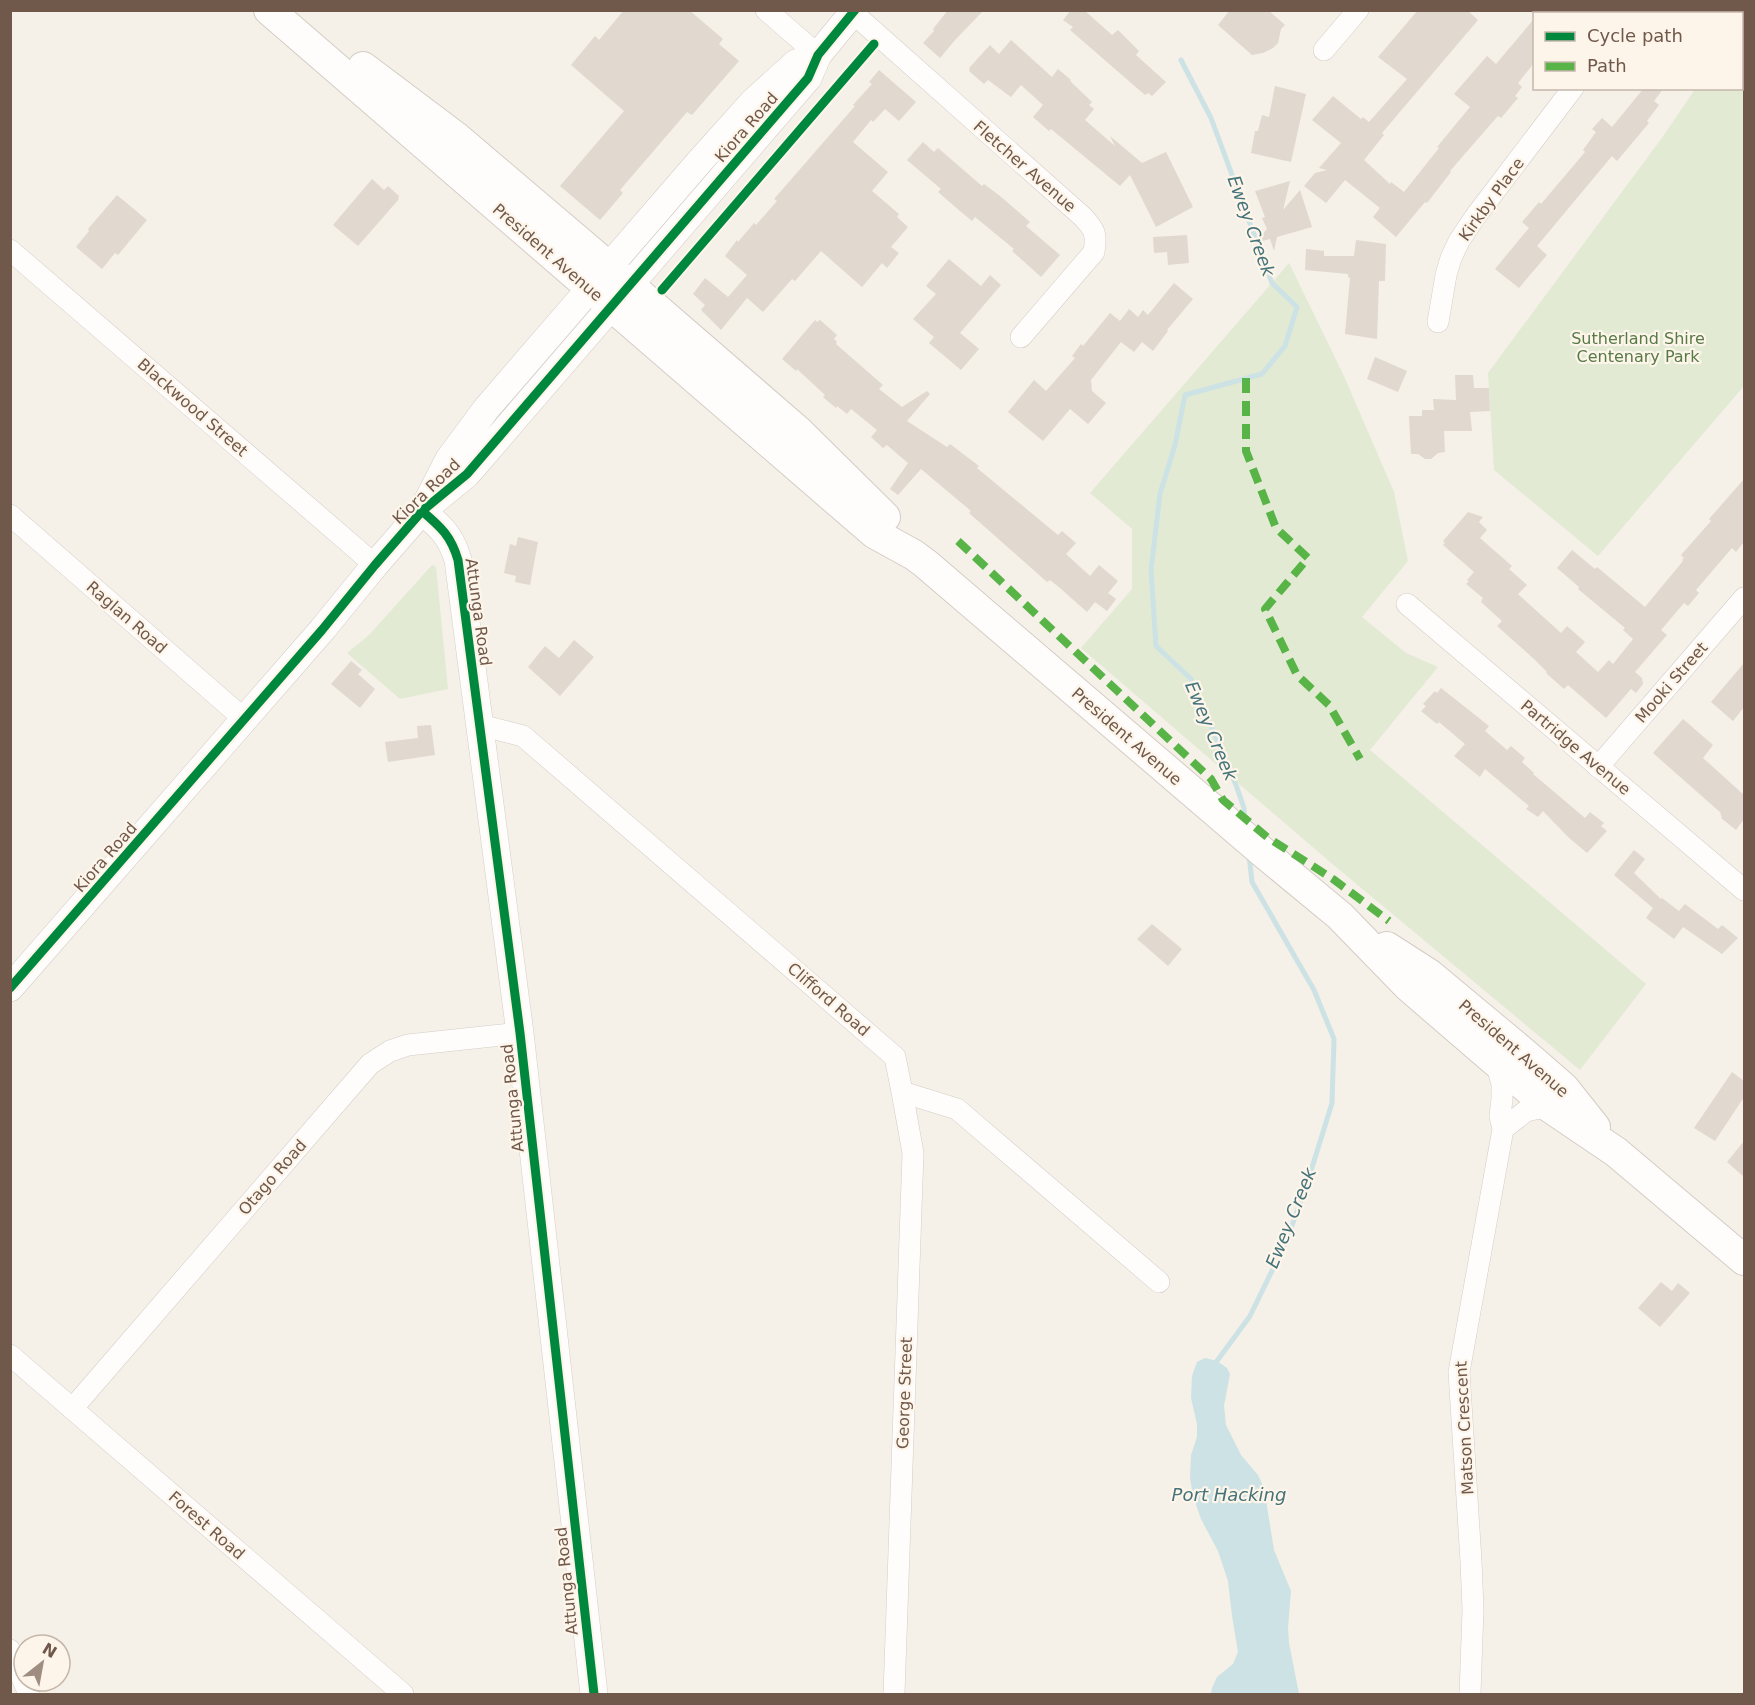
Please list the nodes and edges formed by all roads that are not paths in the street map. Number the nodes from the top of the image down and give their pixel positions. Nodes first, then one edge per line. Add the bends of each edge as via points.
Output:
1 (269, 10) edge
2 (296, 10) edge
3 (766, 10) edge
4 (1358, 10) edge
5 (854, 12) edge
6 (1324, 50) dead end
7 (818, 55) junction
8 (1571, 90) edge
9 (10, 250) edge
10 (611, 288) junction
11 (1438, 322) dead end
12 (1021, 337) dead end
13 (422, 512) junction
14 (10, 515) edge
15 (375, 565) junction
16 (1744, 598) edge
17 (1407, 604) dead end
18 (244, 719) junction
19 (480, 725) junction
20 (1598, 766) junction
21 (1744, 890) edge
22 (1340, 916) junction
23 (10, 988) edge
24 (520, 1033) junction
25 (1496, 1062) junction
26 (902, 1092) junction
27 (1548, 1106) junction
28 (1503, 1129) junction
29 (1616, 1152) junction
30 (1744, 1260) edge
31 (1159, 1282) dead end
32 (10, 1355) edge
33 (72, 1409) junction
34 (10, 1650) edge
35 (29, 1695) edge
36 (403, 1695) edge
37 (594, 1695) edge
38 (894, 1695) edge
39 (1470, 1695) edge

1 - 10 main road, President Avenue
2 - 10 main road, President Avenue via 479,156
3 - 7 street
4 - 6 street
5 - 7 street, Kiora Road
5 - 12 street, Fletcher Avenue via 1094,229 1094,252
7 - 10 street, Kiora Road via 808,78
8 - 11 street, Kirkby Place via 1460,241 1446,275
9 - 15 street, Blackwood Street
10 - 13 street, Kiora Road via 480,417 449,459
10 - 22 main road, President Avenue via 797,430 887,518 914,555
13 - 15 street, Kiora Road
13 - 19 street, Attunga Road via 443,529 458,560
14 - 18 street, Raglan Road
15 - 18 street, Kiora Road
16 - 20 street, Mooki Street
17 - 20 street, Partridge Avenue
18 - 23 street, Kiora Road
19 - 24 street, Attunga Road
19 - 26 street, Clifford Road via 523,736 896,1057
20 - 21 street, Partridge Avenue
22 - 25 main road, President Avenue via 1409,987
22 - 29 main road, President Avenue via 1429,974 1525,1054 1564,1088
24 - 33 street, Otago Road via 408,1045 370,1064
24 - 37 street, Attunga Road
25 - 27 main road, President Avenue
25 - 28 street, Matson Crescent via 1502,1084
26 - 31 street via 957,1109
26 - 38 street, George Street via 913,1154
27 - 28 street via 1526,1111
27 - 29 main road, President Avenue
28 - 39 street, Matson Crescent via 1459,1372 1473,1610
29 - 30 main road, President Avenue
32 - 33 street, Forest Road
33 - 36 street, Forest Road
34 - 35 street

